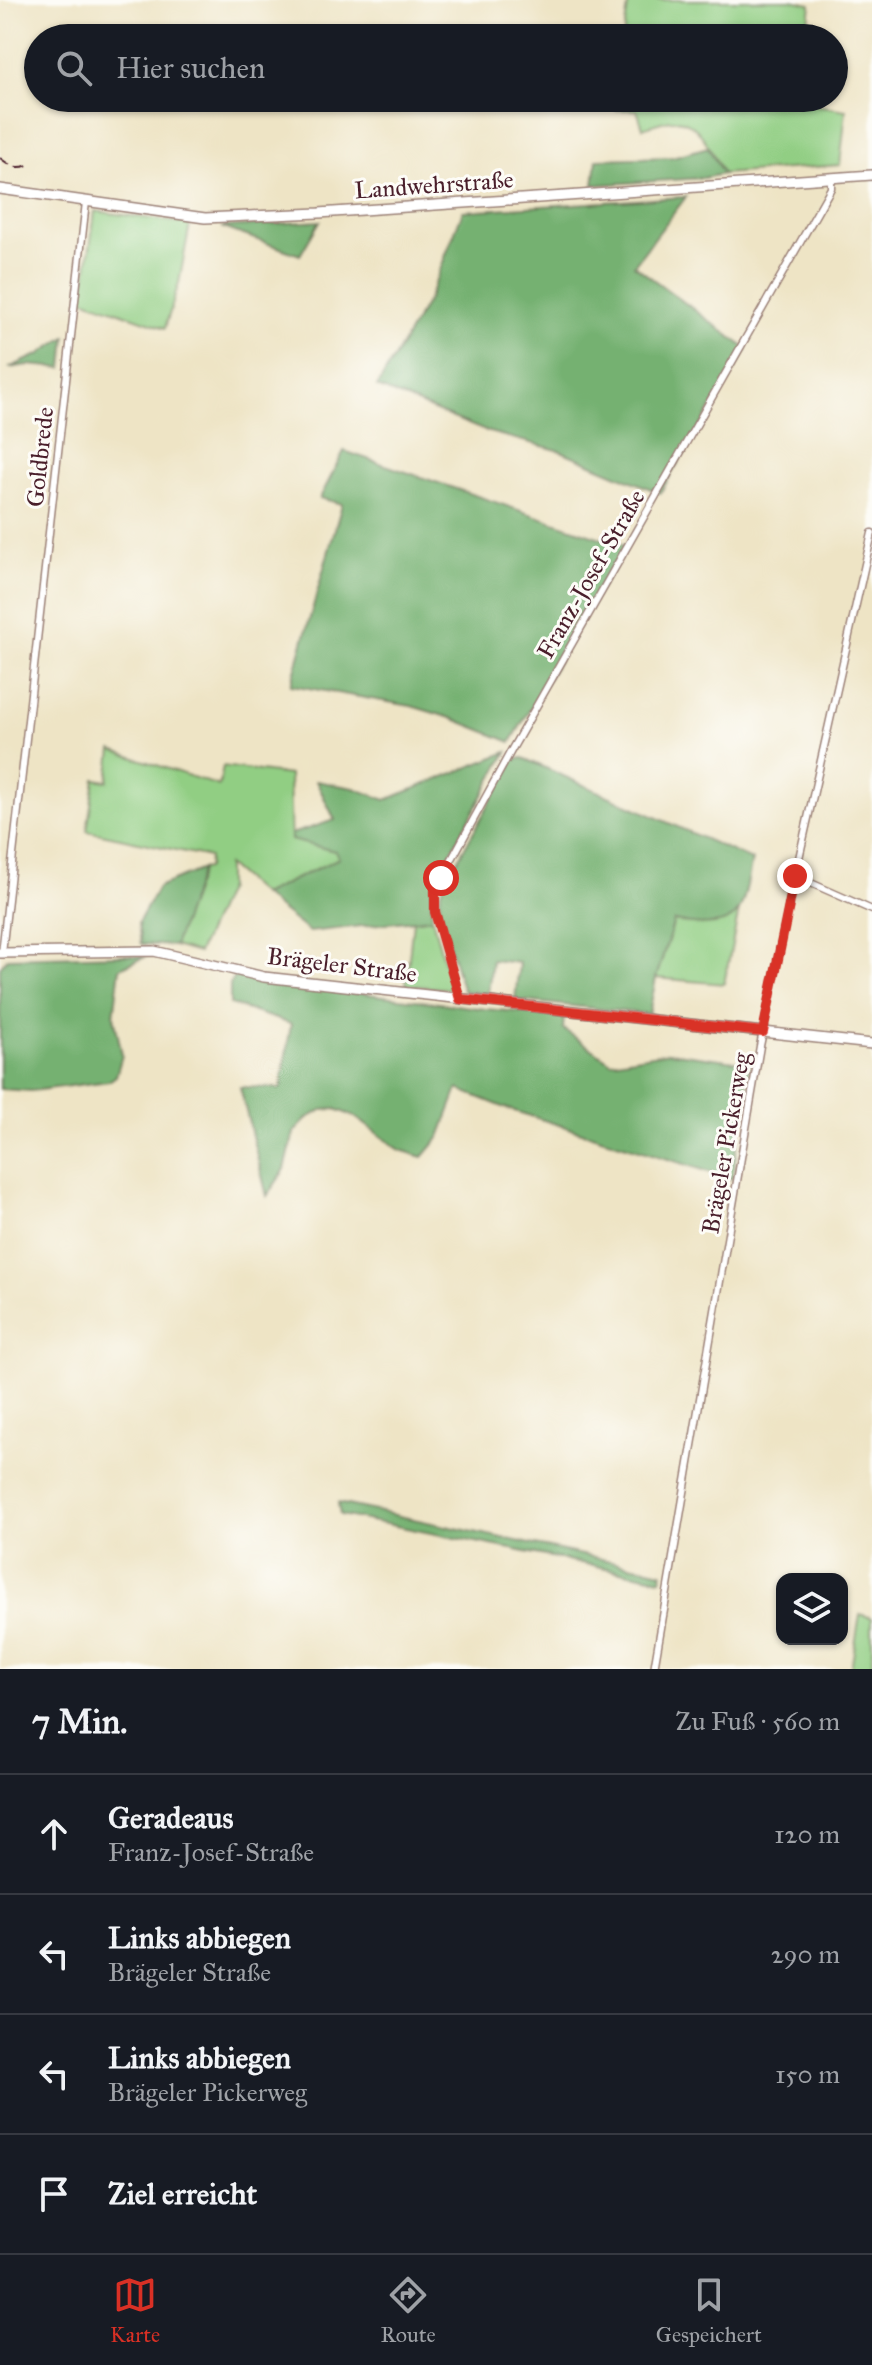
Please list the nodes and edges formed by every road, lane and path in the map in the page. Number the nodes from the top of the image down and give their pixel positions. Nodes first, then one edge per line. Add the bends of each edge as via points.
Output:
1 (872, 175) edge
2 (831, 178) junction
3 (0, 189) edge
4 (86, 202) junction
5 (872, 533) edge
6 (795, 876) junction
7 (872, 910) edge
8 (1, 953) edge
9 (460, 999) junction
10 (763, 1032) junction
11 (872, 1044) edge
12 (654, 1669) edge

1 - 2 street, Landwehrstraße
2 - 4 street, Landwehrstraße via 245,217 205,218
2 - 9 street, Franz-Josef-Straße via 831,188 435,890 435,912
3 - 4 street, Landwehrstraße
4 - 8 street, Goldbrede
5 - 6 street, Brägeler Pickerweg
6 - 7 street
6 - 10 street, Brägeler Pickerweg
8 - 9 street, Brägeler Straße via 154,951 264,977
9 - 10 street, Brägeler Straße
10 - 11 street, Brägeler Straße
10 - 12 street, Brägeler Pickerweg

